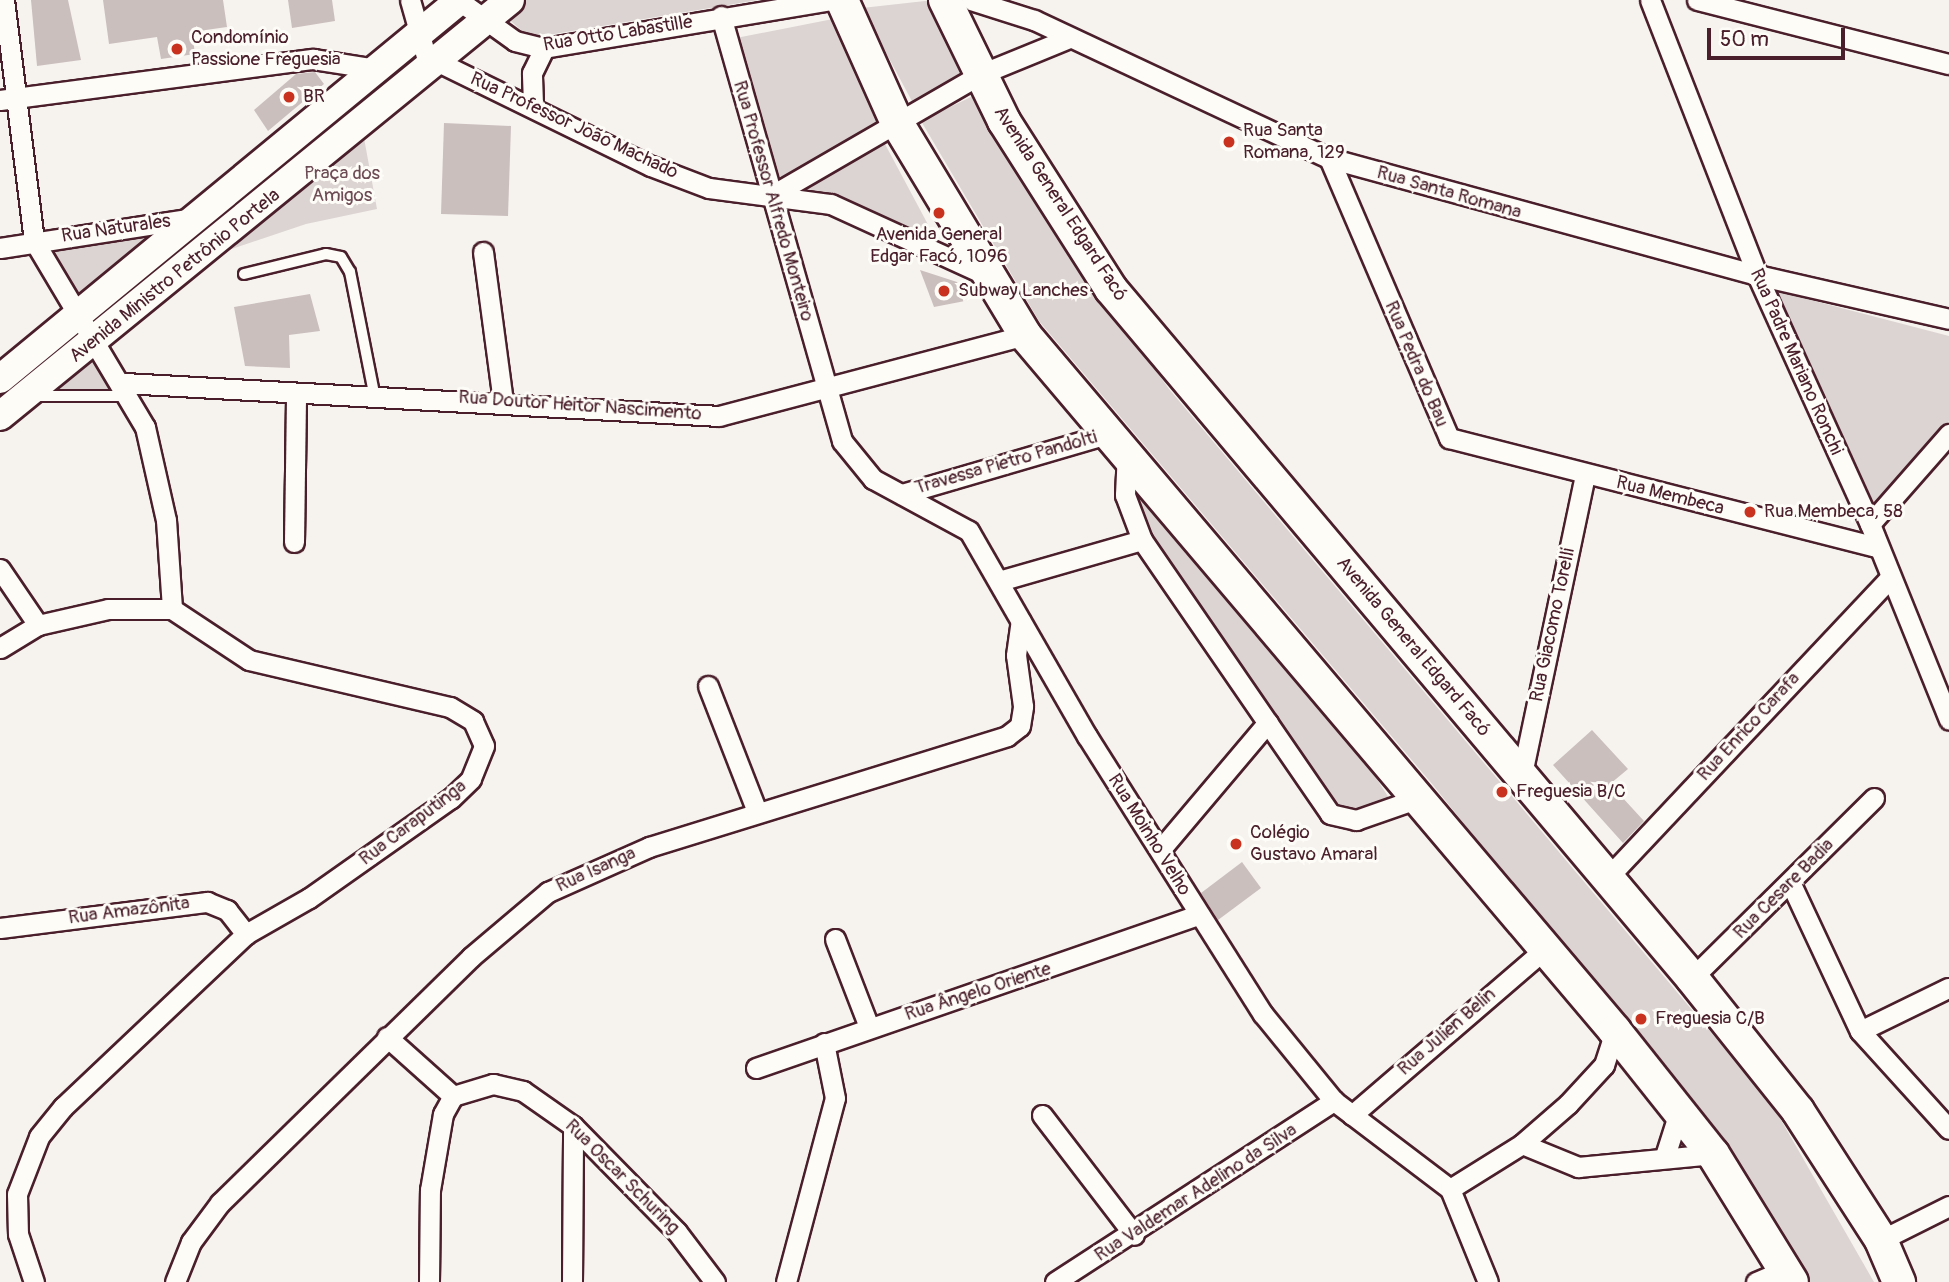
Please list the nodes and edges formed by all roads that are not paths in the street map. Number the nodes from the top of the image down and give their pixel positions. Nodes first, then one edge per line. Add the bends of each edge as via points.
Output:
1 (4, 0) edge
2 (410, 0) edge
3 (459, 0) edge
4 (510, 0) edge
5 (832, 0) edge
6 (842, 0) edge
7 (945, 0) edge
8 (971, 0) edge
9 (1031, 0) edge
10 (1650, 0) edge
11 (1697, 0) edge
12 (721, 16) junction
13 (485, 20) junction
14 (1034, 20) junction
15 (418, 35) junction
16 (1069, 38) junction
17 (544, 48) junction
18 (436, 62) junction
19 (1949, 64) edge
20 (377, 69) junction
21 (981, 74) junction
22 (9, 99) edge
23 (533, 104) junction
24 (896, 121) junction
25 (1329, 159) junction
26 (774, 194) junction
27 (197, 218) junction
28 (34, 241) junction
29 (0, 248) edge
30 (483, 252) dead end
31 (244, 274) dead end
32 (1757, 275) junction
33 (988, 276) junction
34 (78, 315) junction
35 (1949, 318) edge
36 (1025, 335) junction
37 (96, 341) junction
38 (6, 370) edge
39 (825, 386) junction
40 (127, 389) junction
41 (374, 393) junction
42 (296, 394) junction
43 (27, 396) junction
44 (503, 401) junction
45 (0, 416) edge
46 (1949, 434) edge
47 (1119, 442) junction
48 (1585, 475) junction
49 (902, 494) junction
50 (1870, 524) junction
51 (1142, 540) junction
52 (294, 542) dead end
53 (1877, 547) junction
54 (0, 569) edge
55 (1889, 579) junction
56 (999, 581) junction
57 (172, 609) junction
58 (1021, 621) junction
59 (38, 625) junction
60 (0, 648) edge
61 (708, 686) dead end
62 (1949, 720) edge
63 (1268, 722) junction
64 (1522, 774) junction
65 (1874, 798) dead end
66 (1416, 799) junction
67 (757, 812) junction
68 (1160, 850) junction
69 (1609, 875) junction
70 (1790, 884) junction
71 (1199, 915) junction
72 (0, 928) edge
73 (246, 934) junction
74 (835, 939) dead end
75 (1544, 951) junction
76 (1692, 978) junction
77 (1948, 988) edge
78 (869, 1027) junction
79 (1615, 1031) junction
80 (1860, 1031) junction
81 (387, 1037) junction
82 (824, 1043) junction
83 (1636, 1058) junction
84 (1604, 1065) junction
85 (756, 1068) dead end
86 (1334, 1101) junction
87 (448, 1105) junction
88 (1679, 1112) junction
89 (1042, 1115) dead end
90 (1352, 1115) junction
91 (573, 1126) junction
92 (1949, 1129) edge
93 (1522, 1144) junction
94 (1713, 1154) junction
95 (1665, 1156) junction
96 (1450, 1189) junction
97 (1949, 1206) edge
98 (1133, 1236) junction
99 (1881, 1240) junction
100 (1789, 1276) edge
101 (34, 1282) edge
102 (175, 1282) edge
103 (429, 1282) edge
104 (572, 1282) edge
105 (715, 1282) edge
106 (786, 1282) edge
107 (1055, 1282) edge
108 (1488, 1282) edge
109 (1756, 1282) edge
110 (1899, 1282) edge

1 - 22 street
2 - 15 street
3 - 13 street, Rua Otto Labastille
3 - 15 main road, Avenida Ministro Petrônio Portela
4 - 13 main road, Avenida Ministro Petrônio Portela
5 - 12 street, Rua Otto Labastille
6 - 24 main road
7 - 21 main road, Avenida General Edgard Facó
8 - 14 street, Rua Santa Romana
9 - 14 street
10 - 32 street, Rua Padre Mariano Ronchi
11 - 19 street
12 - 17 street, Rua Otto Labastille
12 - 26 street, Rua Professor Alfredo Monteiro
13 - 17 street, Rua Otto Labastille via 515,41
13 - 18 main road, Avenida Ministro Petrônio Portela
14 - 16 street, Rua Santa Romana
15 - 18 street via 426,55
15 - 20 main road, Avenida Ministro Petrônio Portela
16 - 21 street
16 - 25 street, Rua Santa Romana
17 - 23 street via 532,73
18 - 23 street, Rua Professor João Machado
18 - 37 main road, Avenida Ministro Petrônio Portela
20 - 22 street via 313,59
20 - 27 main road, Avenida Ministro Petrônio Portela
21 - 24 street
21 - 64 main road, Avenida General Edgard Facó via 1111,289
22 - 28 street
23 - 26 street, Rua Professor João Machado via 651,166 709,188
24 - 26 street
24 - 33 main road
25 - 32 street, Rua Santa Romana
25 - 48 street, Rua Pedra do Bau via 1449,438
26 - 33 street, Rua Professor João Machado via 857,213
26 - 39 street, Rua Professor Alfredo Monteiro
27 - 28 street, Rua Naturales
27 - 34 main road, Avenida Ministro Petrônio Portela
28 - 29 street, Rua Naturales
28 - 34 street
30 - 44 street
31 - 41 lane via 326,254 341,257 350,272
32 - 35 street, Rua Santa Romana
32 - 50 street, Rua Padre Mariano Ronchi
33 - 36 main road
34 - 37 street
34 - 38 main road, Avenida Ministro Petrônio Portela
36 - 39 street, Rua Doutor Heitor Nascimento
36 - 47 main road
37 - 40 street
37 - 43 main road, Avenida Ministro Petrônio Portela
39 - 44 street, Rua Doutor Heitor Nascimento via 719,416
39 - 49 street, Rua Moinho Velho via 857,464
40 - 42 street, Rua Doutor Heitor Nascimento
40 - 43 lane
40 - 57 street via 157,465 173,574
41 - 42 street, Rua Doutor Heitor Nascimento
41 - 44 street, Rua Doutor Heitor Nascimento
42 - 52 street
43 - 45 main road, Avenida Ministro Petrônio Portela
46 - 50 street
47 - 49 street, Travessa Pietro Pandolti
47 - 51 street via 1125,495
47 - 66 main road
48 - 53 street, Rua Membeca
48 - 64 street, Rua Giacomo Torelli
49 - 56 street, Rua Moinho Velho via 969,531
50 - 53 street, Rua Padre Mariano Ronchi
51 - 56 street
51 - 63 street
53 - 55 street, Rua Padre Mariano Ronchi
54 - 59 street
55 - 62 street, Rua Padre Mariano Ronchi
55 - 69 street, Rua Enrico Carafa
56 - 58 street, Rua Moinho Velho
57 - 59 street via 108,609
57 - 73 street, Rua Caraputinga via 249,660 450,707 473,721 484,746 471,779 421,822
58 - 67 street, Rua Isanga via 1016,655 1023,706 1020,726 1007,736
58 - 68 street, Rua Moinho Velho
59 - 60 street
61 - 67 street
63 - 66 street via 1330,814 1356,820
63 - 68 street
64 - 69 main road, Avenida General Edgard Facó
65 - 70 street, Rua Cesare Badia
66 - 75 main road
67 - 81 street, Rua Isanga via 590,869 548,892
68 - 71 street, Rua Moinho Velho
69 - 76 main road, Avenida General Edgard Facó
70 - 76 street, Rua Cesare Badia
70 - 80 street
71 - 78 street, Rua Ângelo Oriente
71 - 86 street, Rua Moinho Velho via 1297,1062
72 - 73 street, Rua Amazônita via 207,902 227,910
73 - 101 street, Rua Caraputinga via 39,1136 17,1194 18,1234
74 - 78 street
75 - 79 main road
75 - 90 street, Rua Julien Belin
76 - 99 main road, Avenida General Edgard Facó via 1798,1111
77 - 80 street
78 - 82 street, Rua Ângelo Oriente
79 - 83 main road
79 - 84 street
80 - 92 street
81 - 87 street
81 - 102 street, Rua Isanga via 220,1203 191,1242
82 - 85 street, Rua Ângelo Oriente
82 - 106 street via 835,1098
83 - 84 street
83 - 88 main road
84 - 93 street
86 - 90 street, Rua Moinho Velho
86 - 98 street, Rua Valdemar Adelino da Silva
87 - 91 street, Rua Oscar Schuring via 493,1084 523,1091
87 - 103 street via 430,1190
88 - 94 main road
88 - 95 street
89 - 98 street
90 - 96 street, Rua Moinho Velho
91 - 104 street
91 - 105 street, Rua Oscar Schuring via 677,1231
93 - 95 street via 1578,1167 1621,1167
93 - 96 street
94 - 95 street
94 - 100 main road
96 - 108 street
97 - 99 street
98 - 107 street, Rua Valdemar Adelino da Silva
99 - 110 main road, Avenida General Edgard Facó
100 - 109 street

